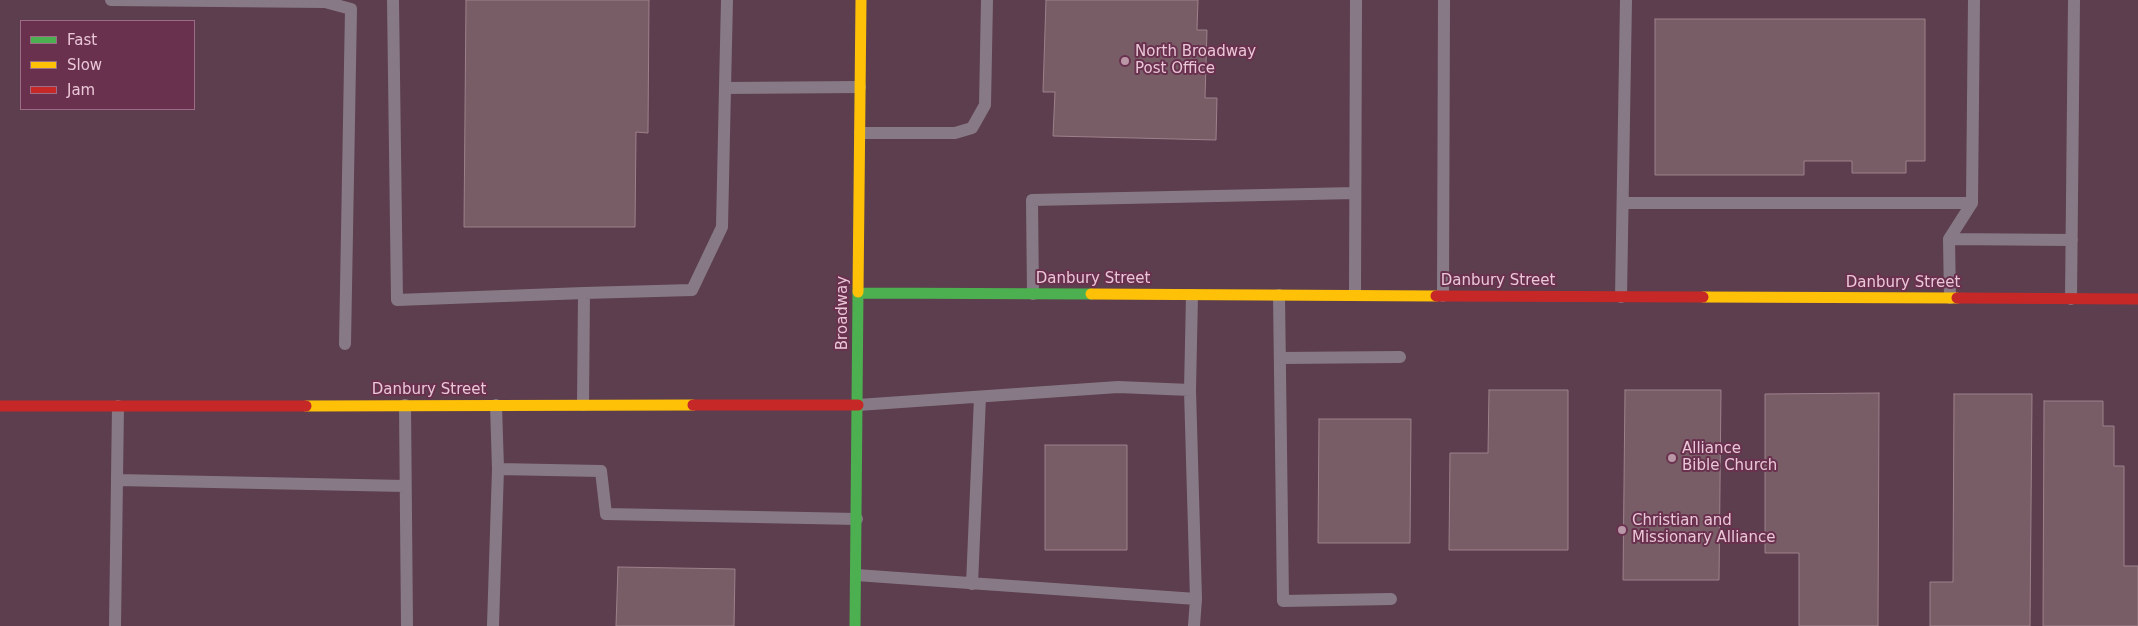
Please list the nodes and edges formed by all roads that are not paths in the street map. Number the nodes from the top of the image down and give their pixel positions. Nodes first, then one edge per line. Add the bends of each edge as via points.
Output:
1 (110, 0) edge
2 (393, 0) edge
3 (727, 0) edge
4 (861, 0) edge
5 (987, 0) edge
6 (1356, 0) edge
7 (1444, 0) edge
8 (1626, 0) edge
9 (1974, 0) edge
10 (2074, 0) edge
11 (860, 87) junction
12 (725, 88) junction
13 (860, 133) junction
14 (1355, 193) junction
15 (1972, 202) junction
16 (1623, 204) junction
17 (1949, 239) junction
18 (2072, 240) junction
19 (584, 293) junction
20 (858, 293) junction
21 (1033, 294) junction
22 (1192, 295) junction
23 (1279, 295) junction
24 (1355, 295) junction
25 (1443, 296) junction
26 (1621, 297) junction
27 (1950, 298) junction
28 (2138, 298) edge
29 (2071, 299) junction
30 (345, 344) dead end
31 (1400, 357) dead end
32 (1280, 358) junction
33 (1190, 390) junction
34 (980, 397) junction
35 (405, 405) junction
36 (496, 405) junction
37 (582, 405) junction
38 (858, 405) junction
39 (0, 406) edge
40 (118, 406) junction
41 (498, 469) junction
42 (117, 480) junction
43 (405, 486) junction
44 (857, 519) junction
45 (856, 575) junction
46 (972, 584) junction
47 (1196, 599) junction
48 (1391, 599) dead end
49 (493, 625) edge
50 (115, 626) edge
51 (407, 626) edge
52 (855, 626) edge
53 (1194, 626) edge

1 - 30 lane via 325,2 351,9
2 - 19 lane via 397,300
3 - 12 lane
4 - 11 street, Broadway
5 - 13 lane via 985,105 972,128 955,133
6 - 14 lane
7 - 25 lane
8 - 16 lane
9 - 15 lane
10 - 18 lane
11 - 12 lane
11 - 13 street, Broadway
12 - 19 lane via 722,227 692,290
13 - 20 street, Broadway
14 - 21 lane via 1032,200
14 - 24 lane
15 - 16 lane
15 - 17 lane
16 - 26 lane
17 - 18 lane
17 - 27 lane
18 - 29 lane
19 - 37 lane
20 - 21 street, Danbury Street
20 - 38 street, Broadway
21 - 22 street, Danbury Street
22 - 23 street, Danbury Street
22 - 33 lane
23 - 24 street, Danbury Street
23 - 32 lane
24 - 25 street, Danbury Street
25 - 26 street, Danbury Street
26 - 27 street, Danbury Street
27 - 29 street, Danbury Street
28 - 29 street, Danbury Street
31 - 32 lane
32 - 48 lane via 1283,601
33 - 34 lane via 1118,387
33 - 47 lane
34 - 38 lane
34 - 46 lane
35 - 36 street, Danbury Street
35 - 40 street, Danbury Street
35 - 43 lane
36 - 37 street, Danbury Street
36 - 41 lane
37 - 38 street, Danbury Street
38 - 44 street, Broadway
39 - 40 street, Danbury Street
40 - 42 lane
41 - 44 lane via 601,471 606,514
41 - 49 lane
42 - 43 lane
42 - 50 lane
43 - 51 lane
44 - 45 street, Broadway
45 - 46 lane
45 - 52 street, Broadway
46 - 47 lane
47 - 53 lane

